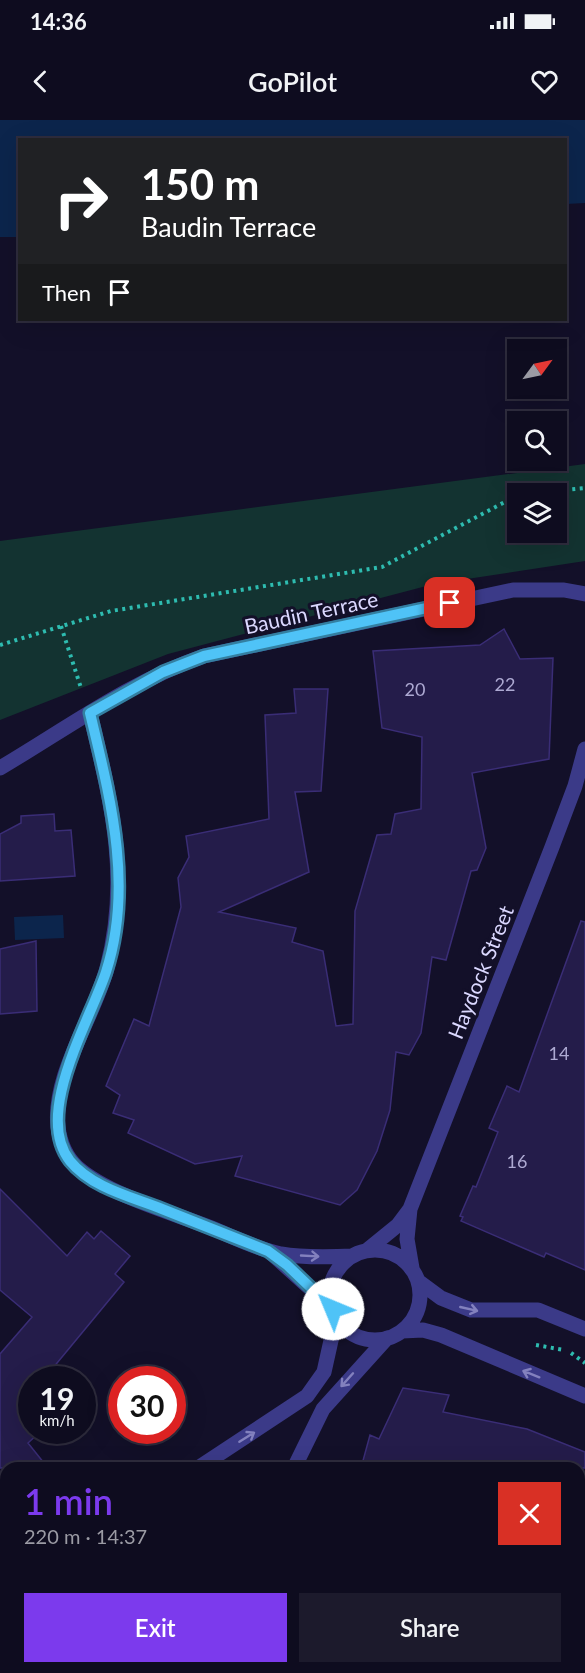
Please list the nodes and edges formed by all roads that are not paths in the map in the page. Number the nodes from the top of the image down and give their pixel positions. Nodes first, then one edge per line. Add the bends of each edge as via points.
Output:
1 (585, 594) edge
2 (90, 713) junction
3 (585, 749) edge
4 (0, 768) edge
5 (410, 1209) junction
6 (268, 1251) junction
7 (360, 1254) junction
8 (416, 1277) junction
9 (334, 1313) junction
10 (585, 1329) edge
11 (395, 1335) junction
12 (585, 1396) edge
13 (207, 1462) edge
14 (297, 1462) edge

1 - 2 street, Baudin Terrace via 513,590 204,656 163,672
2 - 4 street, Baudin Terrace
2 - 6 street via 113,809 116,908 106,971 58,1100 61,1140 69,1160 102,1185
3 - 5 street, Haydock Street via 552,847
5 - 7 street, Haydock Street via 398,1225
5 - 8 street, Haydock Street via 408,1250
6 -> 7 street via 303,1256
6 - 9 street
7 - 8 street via 376,1250 394,1254 409,1265
7 - 9 street via 342,1265 332,1281
8 -> 10 street via 455,1306 483,1312 538,1310
8 - 11 street via 418,1309
9 - 11 street via 358,1336 376,1340
13 -> 9 street via 307,1396 324,1372
12 -> 11 street via 441,1335 423,1330
11 -> 14 street via 323,1409

